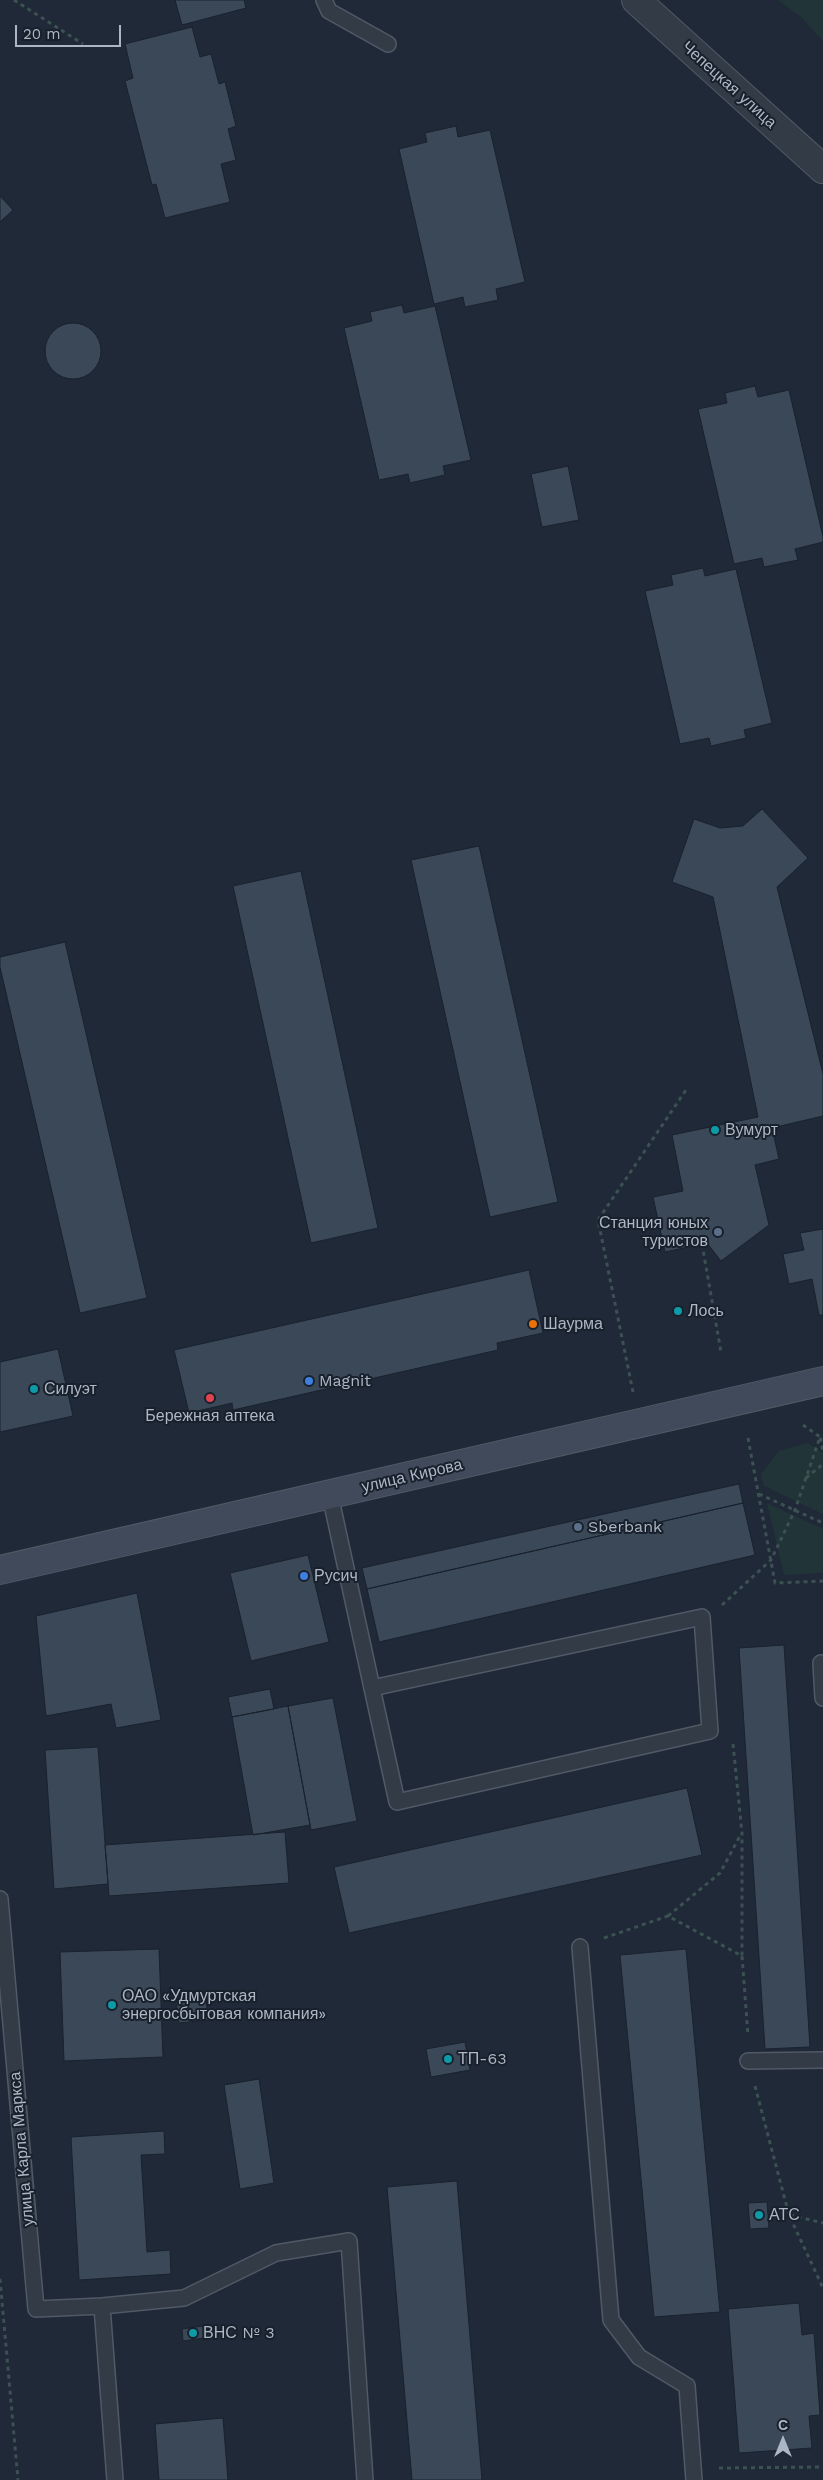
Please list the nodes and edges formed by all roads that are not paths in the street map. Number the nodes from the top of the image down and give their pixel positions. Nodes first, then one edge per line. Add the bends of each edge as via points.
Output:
1 (324, 0) edge
2 (636, 0) edge
3 (388, 44) dead end
4 (823, 169) edge
5 (823, 1381) edge
6 (330, 1495) junction
7 (0, 1570) edge
8 (821, 1663) dead end
9 (372, 1688) junction
10 (823, 1698) edge
11 (0, 1899) edge
12 (580, 1947) dead end
13 (3, 1964) edge
14 (823, 2060) edge
15 (748, 2061) dead end
16 (102, 2306) junction
17 (694, 2474) edge
18 (115, 2480) edge
19 (366, 2480) edge

1 - 3 lane via 328,10
2 - 4 street, Чепецкая улица
5 - 6 main road, улица Кирова
6 - 7 main road, улица Кирова
6 - 9 lane
8 - 10 lane
9 - 9 lane via 397,1802 710,1731 702,1617
11 - 13 lane, улица Карла Маркса
12 - 17 lane via 611,2320 639,2357 687,2386
13 - 16 lane, улица Карла Маркса via 36,2309
14 - 15 lane
16 - 18 lane
16 - 19 lane via 184,2298 276,2253 349,2241

